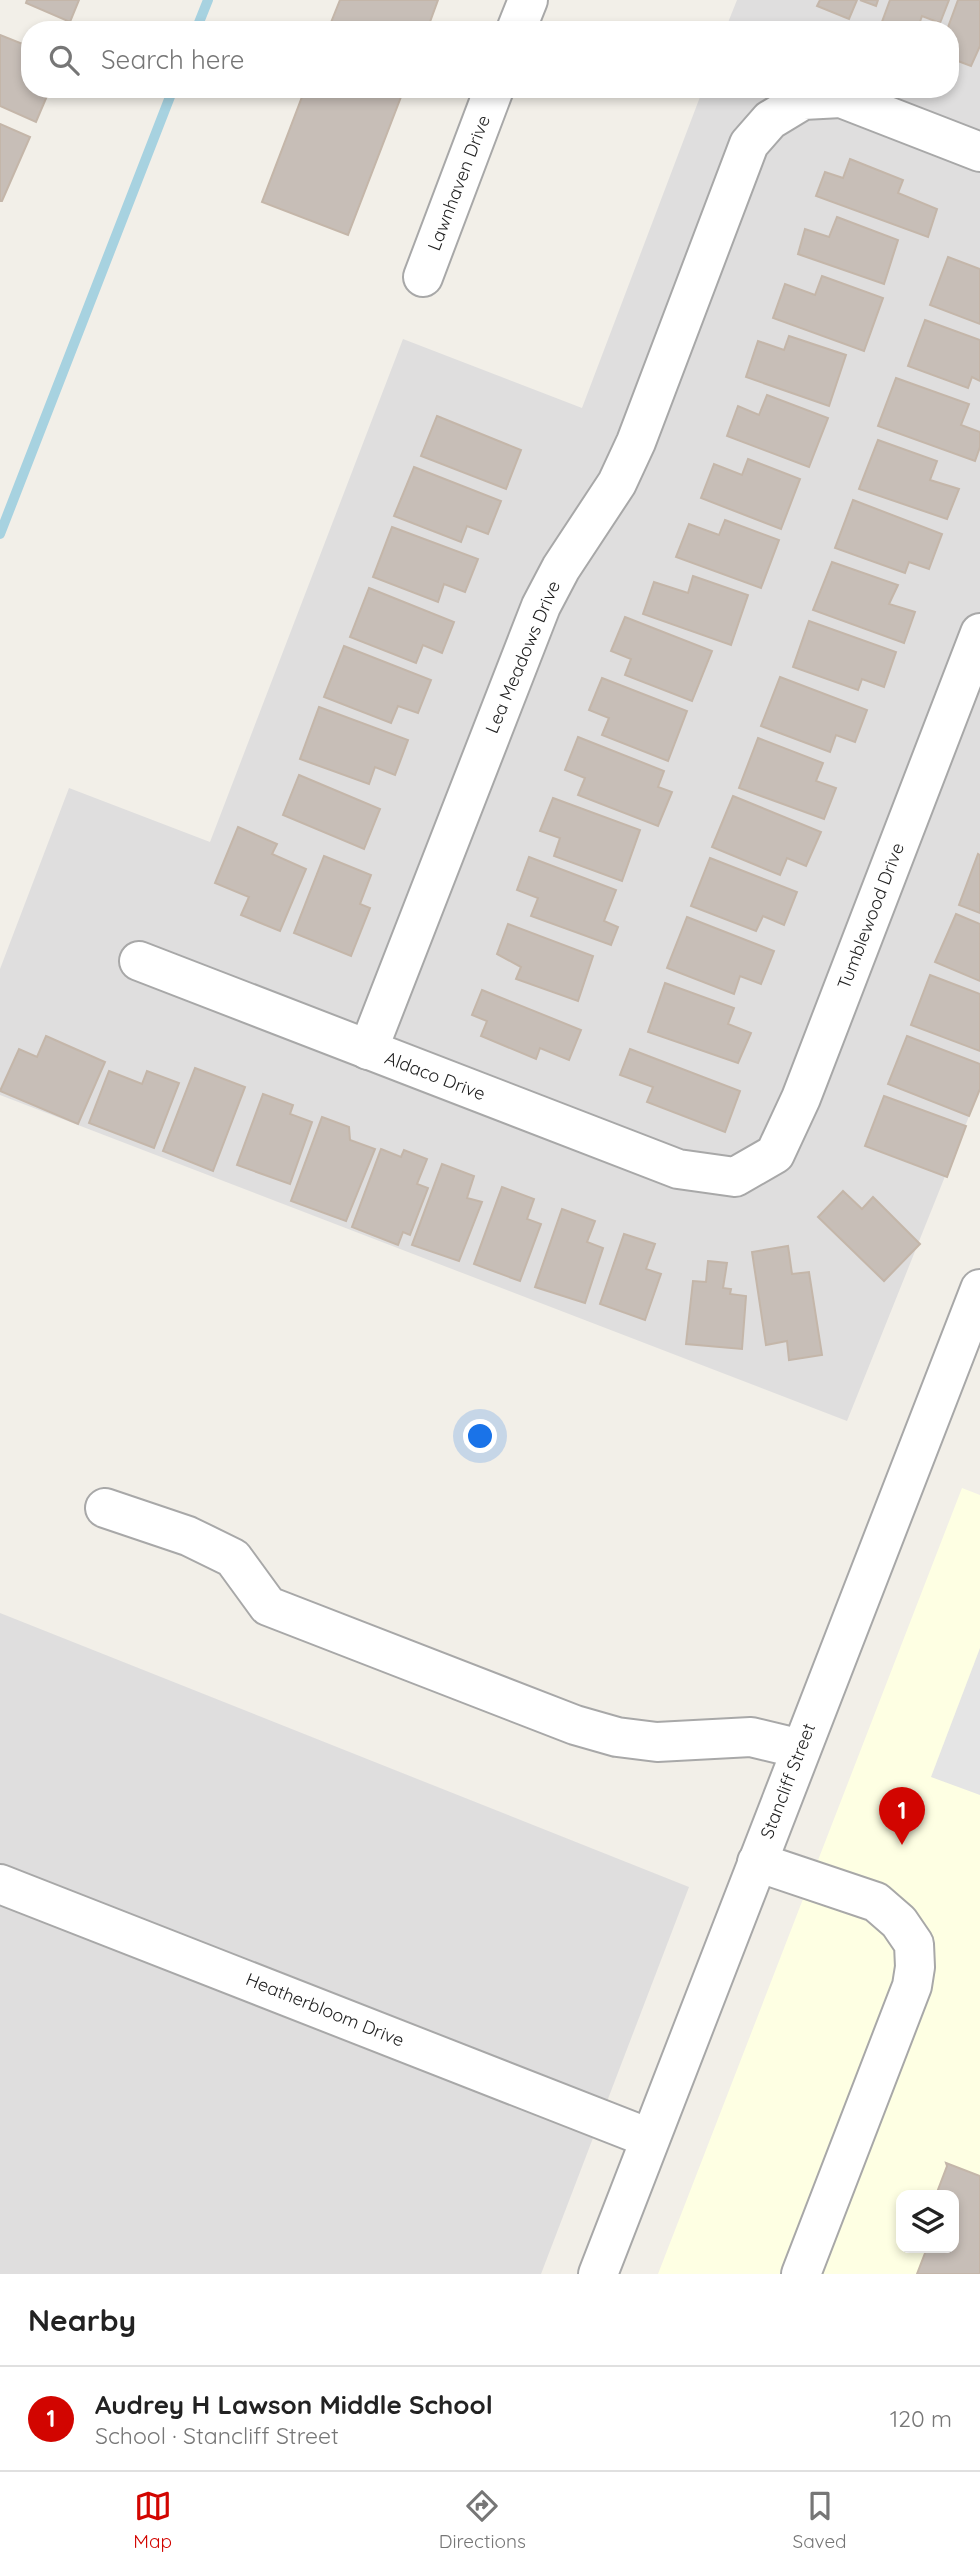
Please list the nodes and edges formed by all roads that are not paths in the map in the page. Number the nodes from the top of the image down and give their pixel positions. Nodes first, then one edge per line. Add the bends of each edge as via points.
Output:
1 (528, 0) edge
2 (520, 21) edge
3 (491, 98) edge
4 (828, 98) edge
5 (844, 98) edge
6 (980, 152) edge
7 (423, 277) dead end
8 (980, 633) edge
9 (139, 961) dead end
10 (368, 1049) junction
11 (735, 1177) joint
12 (980, 1289) edge
13 (105, 1508) dead end
14 (801, 1749) junction
15 (757, 1862) junction
16 (0, 1884) edge
17 (649, 2138) junction
18 (598, 2274) edge
19 (802, 2274) edge

1 - 2 street
3 - 7 street, Lawnhaven Drive
4 - 10 street, Lea Meadows Drive via 803,100 770,120 749,144 636,442 617,483 541,606
5 - 6 street, Lea Meadows Drive
8 - 11 street, Tumblewood Drive via 801,1098 775,1154
9 - 10 street, Aldaco Drive
10 - 11 street, Aldaco Drive via 678,1169
12 - 14 street, Stancliff Street
13 - 14 street via 188,1536 233,1558 268,1606 575,1725 657,1742 751,1737
14 - 15 street, Stancliff Street
15 - 17 street, Stancliff Street
15 - 19 street via 876,1902 899,1922 914,1944 912,1986
16 - 17 street, Heatherbloom Drive
17 - 18 street, Stancliff Street

